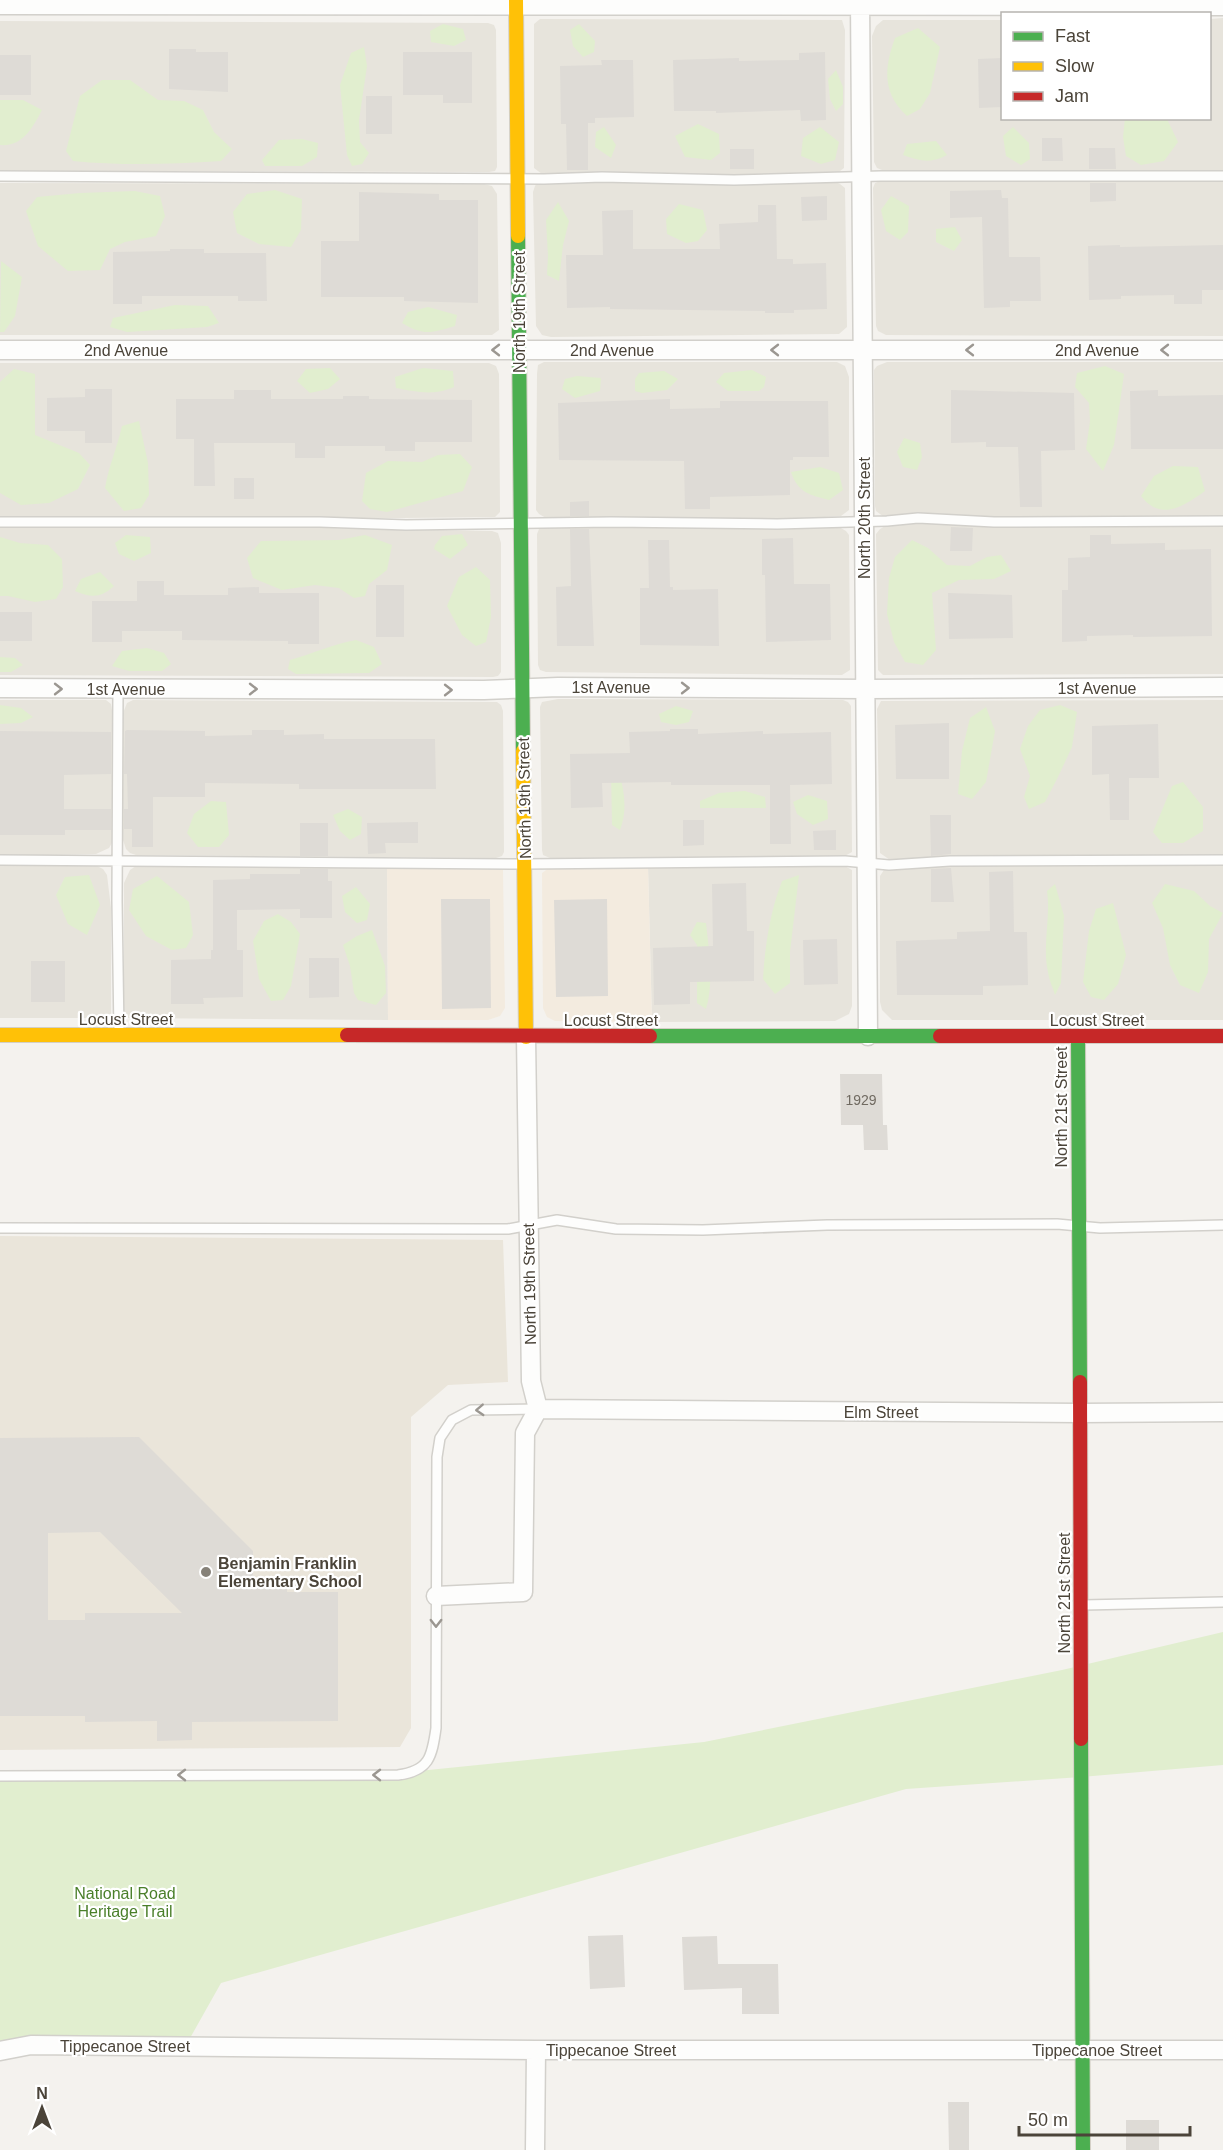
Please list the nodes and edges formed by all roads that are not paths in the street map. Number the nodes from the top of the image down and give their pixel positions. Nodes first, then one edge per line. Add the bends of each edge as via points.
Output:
1 (517, 3) edge
2 (860, 3) edge
3 (1033, 3) edge
4 (0, 5) edge
5 (1223, 6) edge
6 (0, 176) edge
7 (1223, 176) edge
8 (861, 177) junction
9 (518, 178) junction
10 (863, 349) junction
11 (0, 350) edge
12 (520, 350) junction
13 (1223, 350) edge
14 (864, 521) junction
15 (1223, 521) edge
16 (0, 522) edge
17 (521, 523) junction
18 (1223, 687) edge
19 (0, 688) edge
20 (523, 688) junction
21 (118, 689) junction
22 (865, 689) junction
23 (0, 860) edge
24 (1223, 860) edge
25 (118, 861) junction
26 (867, 863) junction
27 (525, 864) junction
28 (0, 1035) edge
29 (119, 1035) junction
30 (868, 1036) junction
31 (1078, 1036) junction
32 (1223, 1036) edge
33 (526, 1037) junction
34 (527, 1225) junction
35 (1223, 1225) edge
36 (1078, 1226) junction
37 (0, 1228) edge
38 (538, 1409) junction
39 (1223, 1412) edge
40 (1080, 1413) junction
41 (436, 1596) junction
42 (1223, 1602) edge
43 (1080, 1605) junction
44 (0, 1776) edge
45 (536, 2050) junction
46 (1082, 2050) junction
47 (1223, 2050) edge
48 (0, 2051) edge
49 (535, 2150) edge
50 (1083, 2150) edge

1 - 2 street
1 - 4 street
1 - 9 street, North 19th Street
2 - 3 street
2 - 8 street, North 20th Street
3 - 5 street
6 - 9 lane
7 - 8 lane
8 - 9 lane
8 - 10 street, North 20th Street
9 - 12 street, North 19th Street
10 -> 12 street, 2nd Avenue
13 -> 10 street, 2nd Avenue
10 - 14 street, North 20th Street
12 -> 11 street, 2nd Avenue
12 - 17 street, North 19th Street
14 - 15 lane
14 - 17 lane
14 - 22 street, North 20th Street
16 - 17 lane
17 - 20 street, North 19th Street
18 - 22 street, 1st Avenue
19 -> 21 street, 1st Avenue
21 -> 20 street, 1st Avenue
20 -> 22 street, 1st Avenue
20 - 27 street, North 19th Street
21 - 25 lane
22 - 26 street, North 20th Street
23 - 25 lane
24 - 26 lane
25 - 27 lane
25 - 29 lane
26 - 27 lane
26 - 30 street, North 20th Street
27 - 33 street, North 19th Street
28 - 29 street, Locust Street
29 - 33 street, Locust Street
30 - 31 street, Locust Street
30 - 33 street, Locust Street
31 - 32 street, Locust Street
31 - 36 street, North 21st Street
33 - 34 street, North 19th Street
34 - 36 lane via 557,1220 616,1229
34 - 37 lane via 482,1229
34 - 38 street, North 19th Street via 531,1381
35 - 36 lane
36 - 40 street, North 21st Street
38 - 40 street, Elm Street
38 -> 41 lane via 471,1410 452,1420 440,1438
38 - 41 street via 525,1433 523,1592
39 - 40 street, Elm Street
40 - 43 street, North 21st Street
41 -> 44 lane via 433,1749 426,1764 414,1773
42 - 43 lane
43 - 46 street, North 21st Street
45 - 46 street, Tippecanoe Street
45 - 48 street, Tippecanoe Street via 31,2045
45 - 49 street
46 - 47 street, Tippecanoe Street
46 - 50 street, North 21st Street

